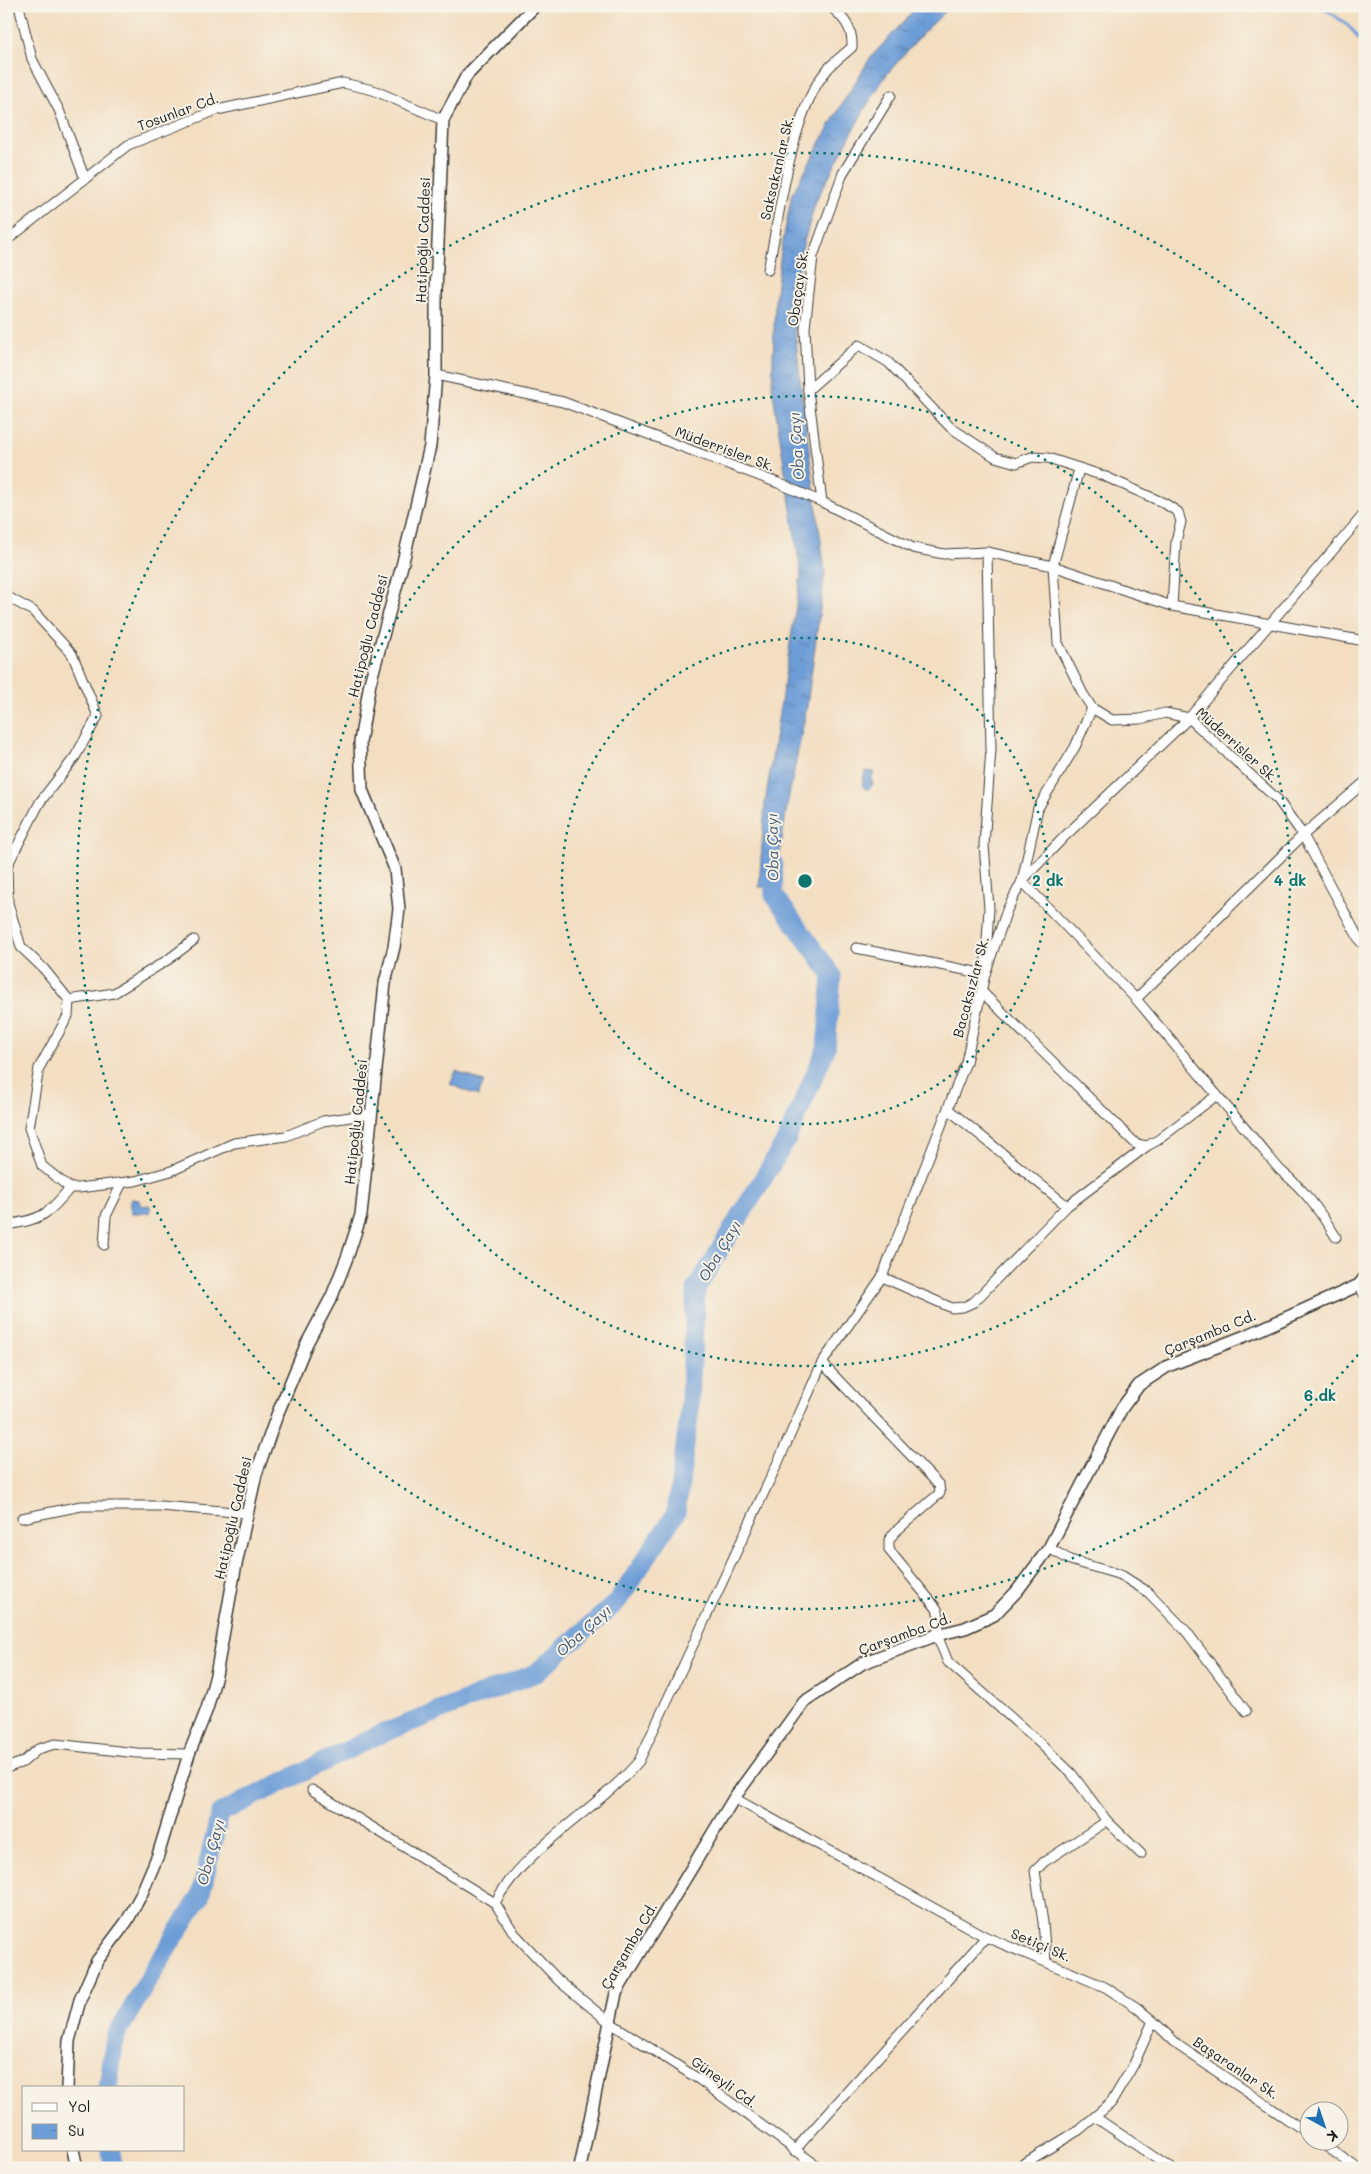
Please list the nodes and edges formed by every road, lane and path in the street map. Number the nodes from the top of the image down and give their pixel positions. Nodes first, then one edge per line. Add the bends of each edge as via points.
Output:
1 (18, 6) edge
2 (535, 6) edge
3 (830, 6) edge
4 (891, 95) dead end
5 (443, 120) junction
6 (84, 179) junction
7 (6, 241) edge
8 (768, 270) dead end
9 (436, 375) junction
10 (808, 390) junction
11 (1079, 469) junction
12 (822, 502) junction
13 (1365, 513) edge
14 (987, 552) junction
15 (1053, 566) junction
16 (6, 596) edge
17 (1172, 606) junction
18 (1271, 624) junction
19 (1365, 641) edge
20 (1092, 708) junction
21 (1189, 718) junction
22 (1365, 782) edge
23 (1304, 835) junction
24 (1022, 881) junction
25 (194, 940) dead end
26 (1365, 946) edge
27 (856, 948) dead end
28 (985, 974) junction
29 (982, 992) junction
30 (1136, 999) junction
31 (69, 1000) junction
32 (1217, 1094) junction
33 (948, 1109) junction
34 (371, 1114) junction
35 (1147, 1146) junction
36 (122, 1183) junction
37 (70, 1188) junction
38 (1068, 1206) junction
39 (6, 1226) edge
40 (1336, 1237) dead end
41 (104, 1245) dead end
42 (882, 1277) junction
43 (1362, 1281) edge
44 (1365, 1296) edge
45 (822, 1363) junction
46 (247, 1513) junction
47 (22, 1518) dead end
48 (1049, 1548) junction
49 (937, 1635) junction
50 (1246, 1711) dead end
51 (189, 1754) junction
52 (6, 1768) edge
53 (312, 1790) dead end
54 (734, 1798) junction
55 (1107, 1821) junction
56 (1141, 1854) dead end
57 (495, 1903) junction
58 (986, 1937) junction
59 (1046, 1961) junction
60 (1153, 2021) junction
61 (609, 2022) junction
62 (67, 2086) edge
63 (1095, 2117) junction
64 (1298, 2127) edge
65 (794, 2151) junction
66 (73, 2152) edge
67 (1334, 2152) edge
68 (77, 2168) edge
69 (580, 2168) edge
70 (820, 2168) edge
71 (1017, 2168) edge
72 (1170, 2168) edge
73 (1357, 2168) edge

1 - 6 street via 32,59 59,110
2 - 5 street via 468,75
3 - 8 street, Saksakanlar Sk. via 842,17 852,34 852,47 827,69 807,101 791,156
4 - 10 street, Obaçay Sk. via 843,173 813,256 805,328
5 - 6 street, Tosunlar Cd. via 373,90 342,84 217,110 128,145
5 - 9 street, Hatipoğlu Caddesi
6 - 7 street, Tosunlar Cd.
9 - 12 street, Müderrisler Sk. via 563,402
9 - 34 street, Hatipoğlu Caddesi via 430,446 370,683 360,742 362,790 395,869 399,909 385,983
10 - 11 street via 859,345 888,362 950,427 995,456 1016,463 1032,457 1048,458
10 - 12 street, Obaçay Sk.
11 - 15 street
11 - 17 street via 1104,476 1178,512 1181,522 1176,541
12 - 14 street, Müderrisler Sk. via 912,548 944,554
13 - 18 street
14 - 15 street, Müderrisler Sk.
14 - 28 street via 992,749 984,845 989,908
15 - 17 street, Müderrisler Sk.
15 - 20 street via 1058,643
16 - 31 street via 33,611 72,654 98,716 75,757 40,802 7,866 8,903 21,946
17 - 18 street, Müderrisler Sk.
18 - 19 street, Müderrisler Sk.
18 - 21 street
20 - 21 street, Müderrisler Sk. via 1112,720 1140,719 1165,713
20 - 24 street, Bacaksızlar Sk. via 1075,747 1038,808
21 - 23 street, Müderrisler Sk. via 1278,800
21 - 24 street
22 - 23 street
23 - 26 street, Müderrisler Sk.
23 - 30 street
24 - 28 street, Bacaksızlar Sk. via 1007,910
24 - 30 street
25 - 31 street via 114,994
27 - 28 street
28 - 29 street, Bacaksızlar Sk.
29 - 33 street, Bacaksızlar Sk. via 966,1062
29 - 35 street via 1136,1144
30 - 32 street
31 - 37 street via 68,1016 39,1068 29,1128 42,1166
32 - 35 street
32 - 40 street via 1280,1170 1299,1185
33 - 38 street
33 - 42 street, Bacaksızlar Sk.
34 - 36 street via 323,1121 286,1136 234,1143 171,1172
34 - 46 street, Hatipoğlu Caddesi via 361,1215 332,1296 307,1343 277,1415 256,1474
35 - 38 street
36 - 37 street
36 - 41 street via 106,1216
37 - 39 street via 47,1214
38 - 42 street via 974,1302 963,1307 952,1308
42 - 45 street, Bacaksızlar Sk.
43 - 44 street
43 - 48 street, Çarşamba Cd. via 1250,1334 1168,1366 1139,1385 1122,1408
45 - 49 street via 939,1485 940,1493 889,1540 889,1550 937,1609 940,1620
45 - 57 street, Bacaksızlar Sk. via 639,1761 620,1782 531,1858 504,1886
46 - 47 street via 160,1506 81,1506
46 - 51 street, Hatipoğlu Caddesi via 216,1675
48 - 49 street, Çarşamba Cd. via 1017,1591 994,1615 965,1628
48 - 50 street via 1070,1560 1121,1575 1149,1593 1186,1631
49 - 54 street, Çarşamba Cd. via 863,1663 804,1702
49 - 55 street via 948,1662 1042,1744 1072,1774
51 - 52 street via 137,1753 55,1744 38,1749 23,1762
51 - 62 street, Hatipoğlu Caddesi via 158,1855 141,1895 127,1921 97,1960 80,2000 69,2041
53 - 57 street
54 - 58 street, Setiçi Sk.
54 - 61 street, Çarşamba Cd. via 616,1992
55 - 56 street
55 - 59 street via 1035,1871 1044,1922
57 - 61 street, Güneyli Cd. via 514,1933 559,1981
58 - 59 street, Setiçi Sk.
58 - 65 street
59 - 60 street, Setiçi Sk. via 1105,1987
60 - 63 street via 1134,2064 1111,2103
60 - 64 street, Başaranlar Sk. via 1179,2046
61 - 65 street, Güneyli Cd. via 700,2080
61 - 69 street, Çarşamba Cd.
63 - 71 street
63 - 72 street
65 - 70 street, Güneyli Cd.
66 - 68 street
67 - 73 street

